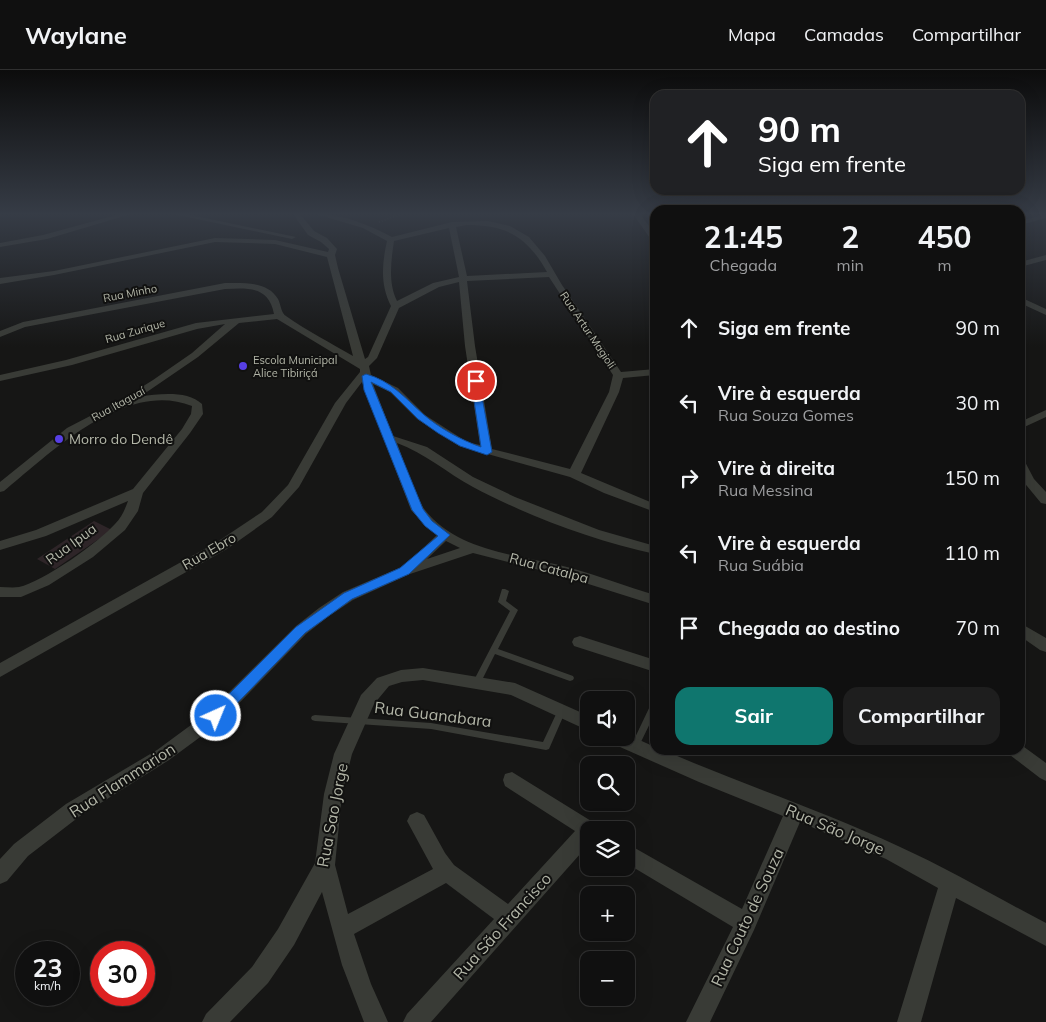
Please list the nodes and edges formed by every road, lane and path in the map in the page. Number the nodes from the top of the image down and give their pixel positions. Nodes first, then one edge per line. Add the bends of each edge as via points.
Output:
1 (120, 258) edge
2 (332, 258) edge
3 (388, 258) edge
4 (460, 258) edge
5 (541, 258) edge
6 (1041, 258) edge
7 (1025, 263) edge
8 (553, 274) junction
9 (464, 279) junction
10 (0, 281) edge
11 (1025, 302) edge
12 (395, 306) junction
13 (1025, 310) edge
14 (1046, 313) edge
15 (279, 316) junction
16 (236, 320) junction
17 (23, 325) junction
18 (0, 326) edge
19 (0, 334) edge
20 (365, 370) junction
21 (650, 372) edge
22 (618, 375) junction
23 (0, 378) edge
24 (125, 402) junction
25 (1046, 413) edge
26 (1025, 424) edge
27 (389, 438) junction
28 (487, 452) junction
29 (574, 474) junction
30 (1025, 474) edge
31 (0, 488) edge
32 (137, 492) junction
33 (1046, 500) edge
34 (650, 506) edge
35 (445, 535) junction
36 (0, 546) edge
37 (471, 549) junction
38 (650, 549) edge
39 (404, 571) junction
40 (505, 591) dead end
41 (0, 592) edge
42 (650, 598) edge
43 (1025, 631) edge
44 (580, 642) dead end
45 (1046, 646) edge
46 (493, 650) junction
47 (650, 664) edge
48 (0, 671) edge
49 (570, 678) dead end
50 (477, 682) junction
51 (562, 710) junction
52 (650, 714) edge
53 (315, 718) dead end
54 (580, 719) edge
55 (357, 720) junction
56 (635, 746) joint
57 (650, 753) edge
58 (656, 755) edge
59 (1023, 755) edge
60 (1046, 773) edge
61 (512, 780) dead end
62 (795, 811) junction
63 (417, 821) dead end
64 (580, 825) edge
65 (580, 840) edge
66 (635, 857) edge
67 (325, 865) junction
68 (447, 872) junction
69 (0, 874) edge
70 (950, 882) junction
71 (510, 918) junction
72 (746, 923) junction
73 (342, 928) junction
74 (1046, 935) edge
75 (214, 1022) edge
76 (376, 1022) edge
77 (415, 1022) edge
78 (698, 1022) edge
79 (909, 1022) edge

1 - 10 street
2 - 20 street, Rua Catalpa via 358,357
3 - 12 street via 388,294
4 - 9 street
5 - 8 street, Rua Artur Magioli
6 - 7 street
8 - 9 street
8 - 22 street, Rua Artur Magioli
9 - 12 street via 431,286
9 - 28 street via 470,346
11 - 14 street
12 - 20 street, Rua Ebro
13 - 14 street
15 - 16 street, Rua Zurique
15 - 17 street, Rua Minho via 278,304 270,293 251,287 225,286
15 - 20 street
16 - 23 street, Rua Zurique via 196,326 68,363
16 - 24 street, Rua Itaguaí via 178,368
17 - 18 street
17 - 19 street, Rua Minho
20 - 27 street, Rua Catalpa via 368,390
20 - 28 street via 394,390 421,417 464,444
20 - 48 street, Rua Ebro via 348,391 314,453 281,501 263,518
21 - 22 street
22 - 29 street, Rua Artur Magioli via 614,392
24 - 31 street, Rua Itaguaí via 71,430
24 - 32 street, Rua Ipua via 175,398 197,404 197,414 186,431
25 - 26 street
27 - 35 street, Rua Catalpa via 418,510 428,523
27 - 38 street via 415,445 468,480 508,499 575,527
28 - 29 street
29 - 34 street
30 - 33 street
32 - 36 street, Rua Ipua via 41,533
32 - 41 street, Rua Ipua via 132,511 120,527 88,554 44,582 21,592
35 - 37 street, Rua Catalpa
35 - 39 street
37 - 39 street, Rua Flammarion
37 - 42 street, Rua Catalpa via 562,570
39 - 69 street, Rua Flammarion via 348,596 300,630 216,716 163,755 73,810 20,850
40 - 46 lane via 502,602 514,610
43 - 45 street
44 - 47 street
46 - 49 lane
46 - 50 lane
50 - 51 street via 515,689
50 - 55 street, Rua Sao Jorge via 424,674 382,682 367,700
51 - 54 street
51 - 55 lane, Rua Guanabara via 546,746 431,726
52 - 56 lane
53 - 55 lane, Rua Guanabara
55 - 67 street, Rua Sao Jorge via 333,794
56 - 57 street, Rua São Jorge
58 - 62 street, Rua São Jorge
59 - 60 street
61 - 64 street
62 - 70 street, Rua São Jorge via 893,853
62 - 72 street, Rua Couto de Souza
63 - 68 street
65 - 71 street, Rua São Francisco
66 - 72 street
67 - 73 street
67 - 75 street, Rua Sao Jorge via 286,937 260,975
68 - 71 street
68 - 73 street
70 - 74 street, Rua São Jorge
70 - 79 street
71 - 77 street, Rua São Francisco
72 - 78 street, Rua Couto de Souza
73 - 76 street

